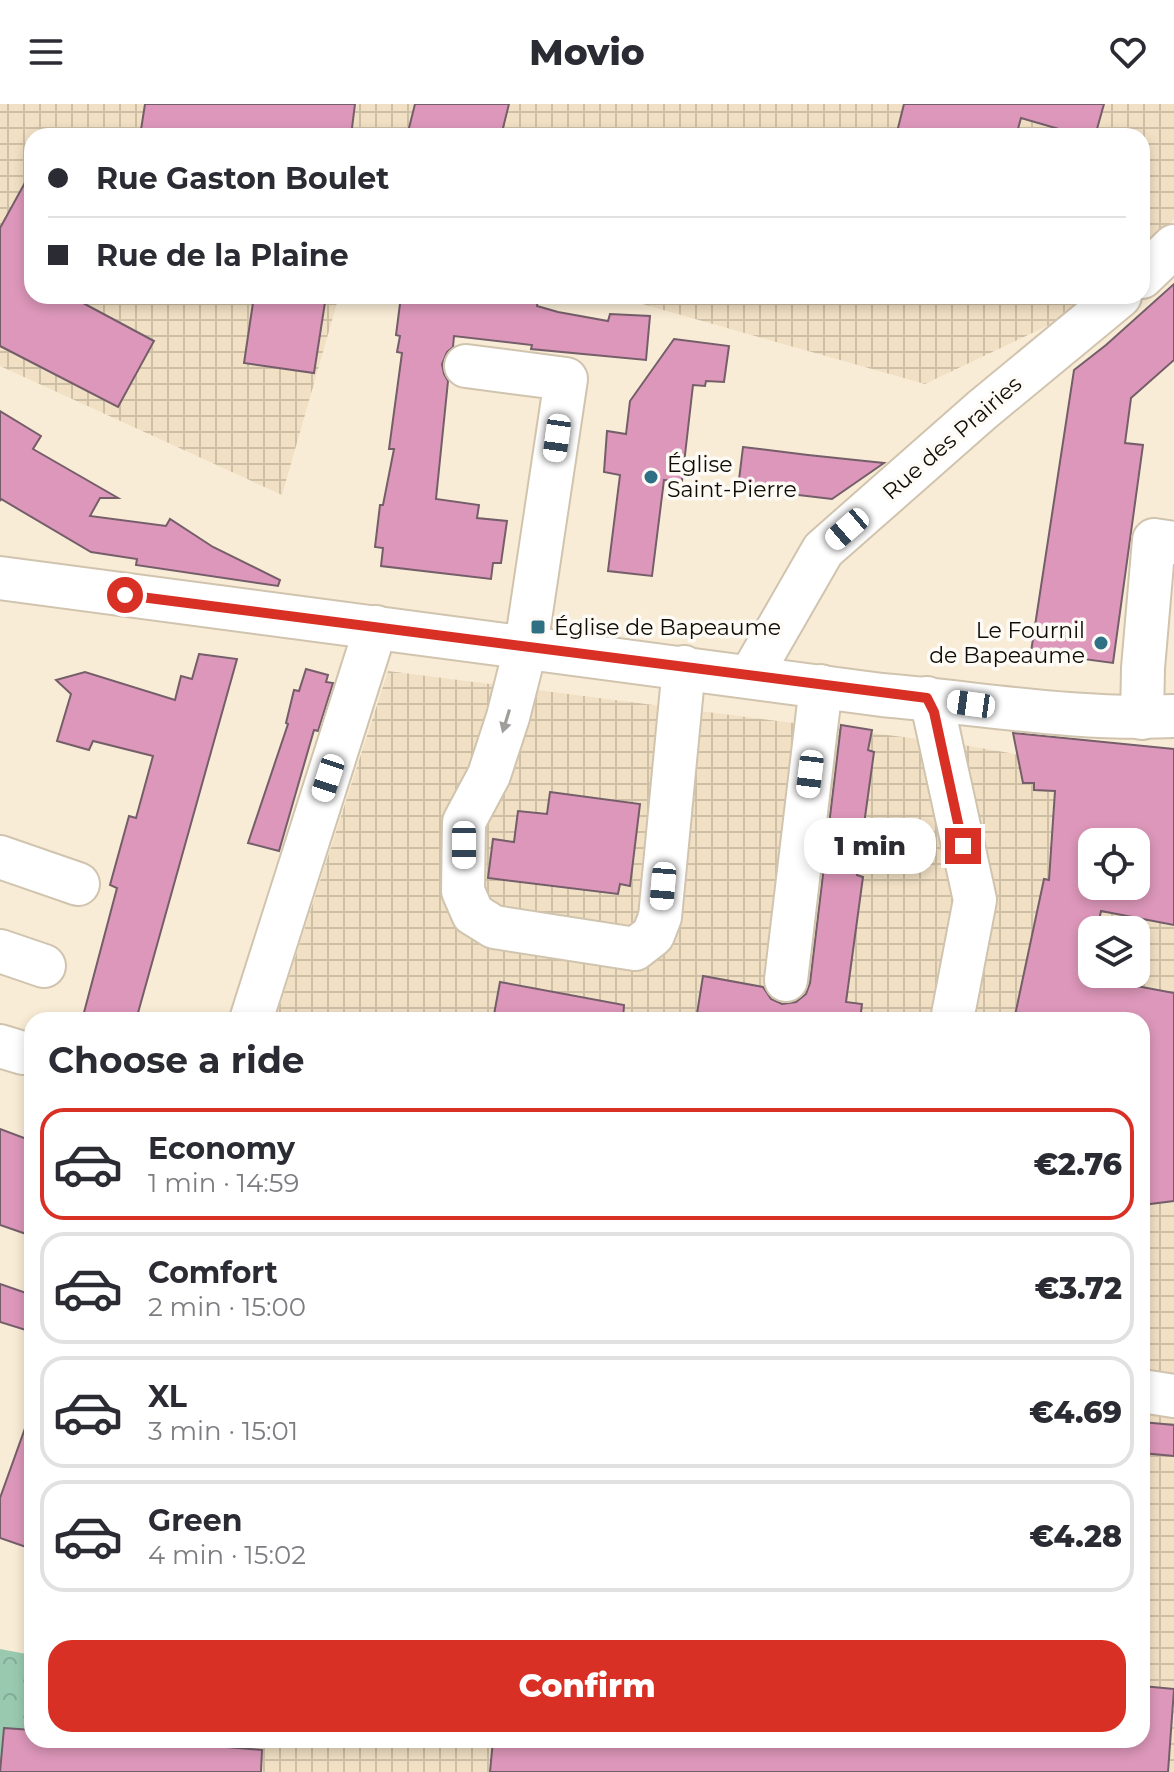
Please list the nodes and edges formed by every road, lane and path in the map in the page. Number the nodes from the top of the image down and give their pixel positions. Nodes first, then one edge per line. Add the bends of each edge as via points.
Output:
1 (1174, 246) edge
2 (1150, 269) edge
3 (1110, 304) edge
4 (466, 366) dead end
5 (1174, 543) edge
6 (0, 578) edge
7 (376, 627) junction
8 (526, 646) junction
9 (684, 667) junction
10 (750, 677) junction
11 (821, 686) junction
12 (927, 698) junction
13 (1158, 717) edge
14 (0, 857) edge
15 (78, 884) dead end
16 (0, 951) edge
17 (44, 966) dead end
18 (786, 980) dead end
19 (254, 1012) edge
20 (954, 1012) edge
21 (1150, 1392) edge
22 (1174, 1396) edge

1 - 2 street
3 - 10 street, Rue des Prairies via 823,550
4 - 8 street via 566,379
5 - 13 street via 1154,540 1143,668
6 - 7 street
7 - 8 street
7 - 19 street
8 - 9 street
8 -> 9 street via 489,775 464,822 463,891 473,914 494,927 635,949 653,935 660,917
9 - 10 street
10 - 11 street
11 - 12 street
11 - 18 street
12 - 13 street via 994,708
12 - 20 street via 975,900
14 - 15 street
16 - 17 street
21 - 22 street

